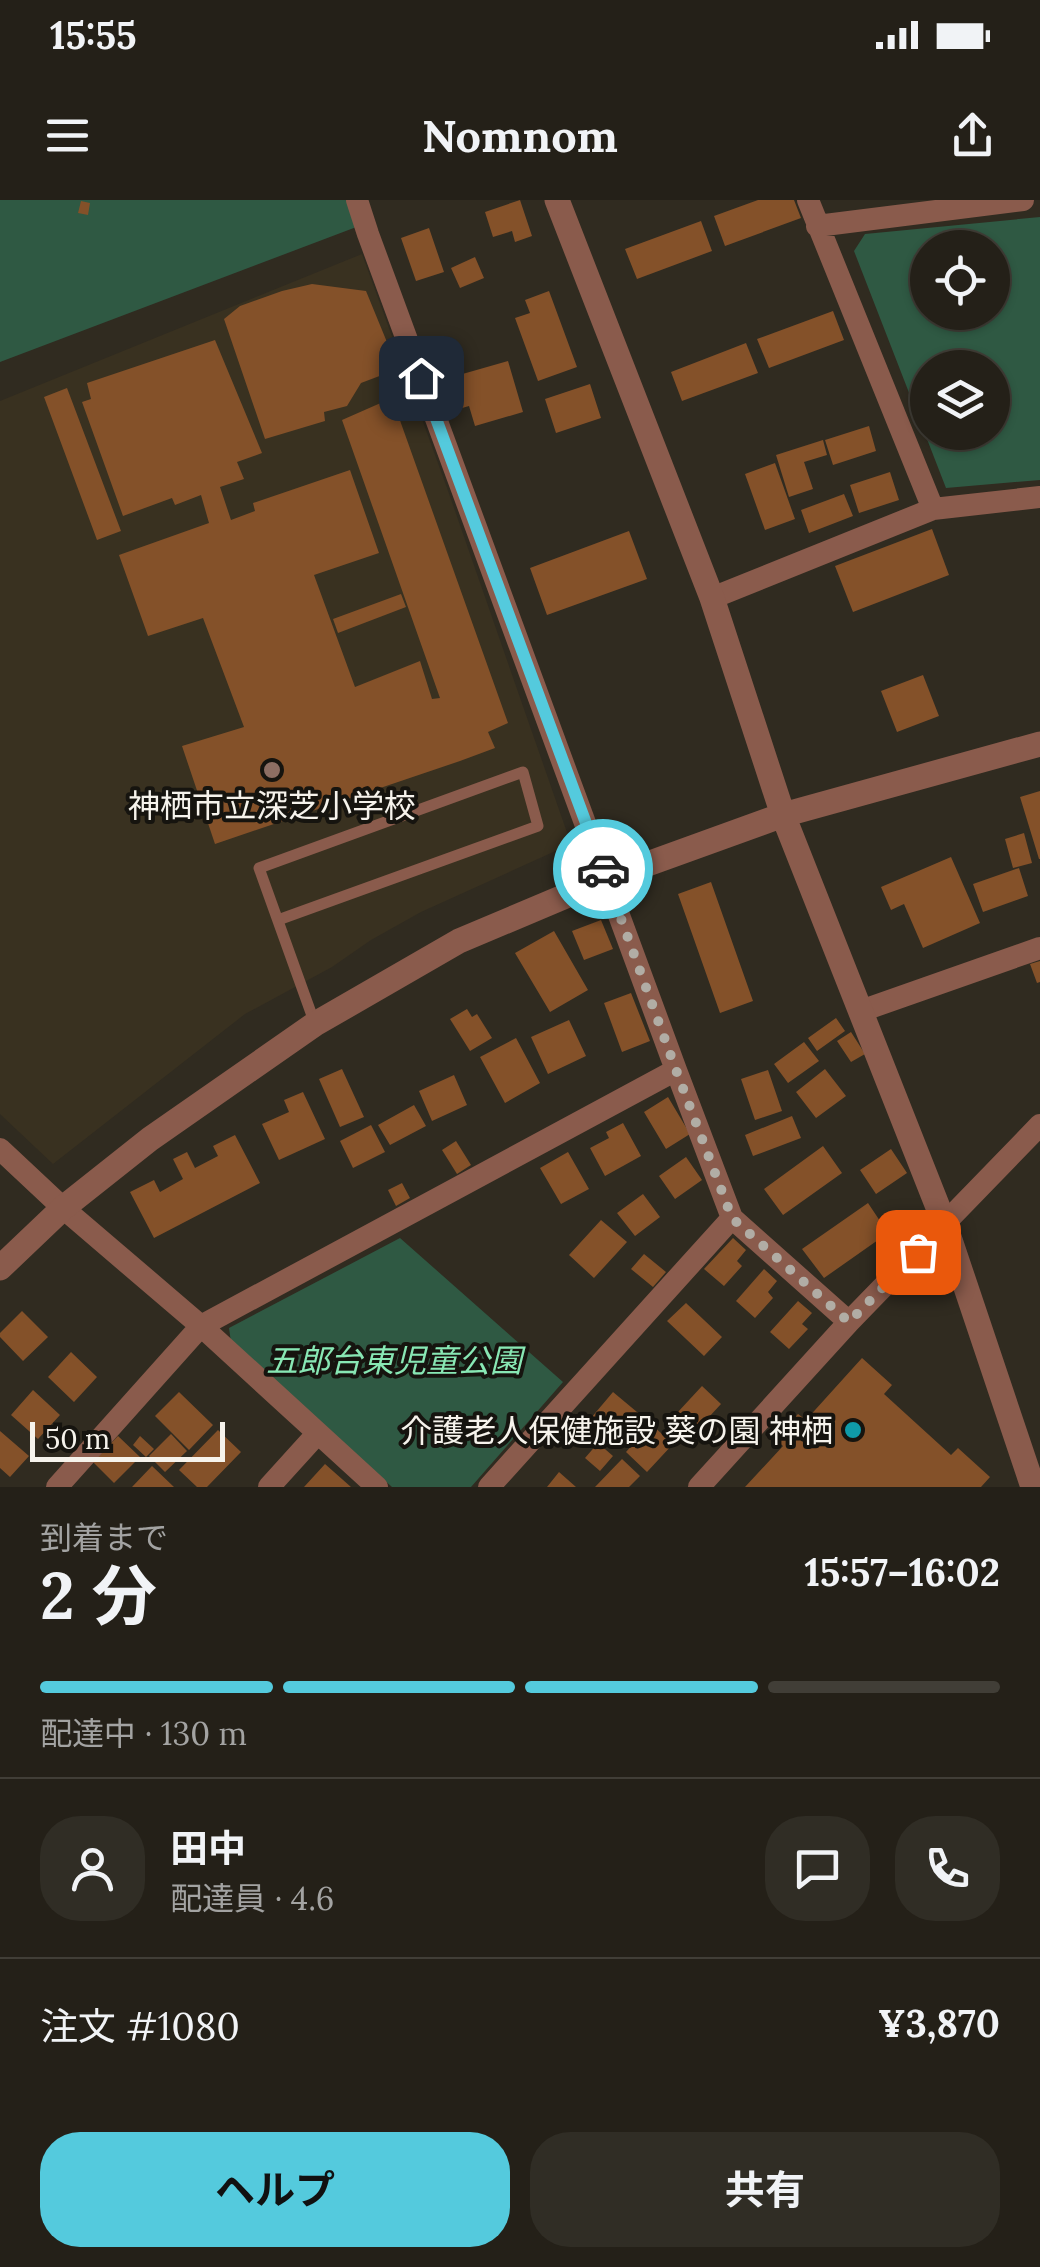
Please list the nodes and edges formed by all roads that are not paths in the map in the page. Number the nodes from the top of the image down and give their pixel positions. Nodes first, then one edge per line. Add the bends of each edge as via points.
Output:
1 (357, 200) edge
2 (557, 200) edge
3 (808, 200) edge
4 (1023, 200) edge
5 (817, 226) junction
6 (1040, 497) edge
7 (933, 509) junction
8 (712, 598) junction
9 (1040, 744) edge
10 (784, 815) junction
11 (606, 879) junction
12 (278, 920) dead end
13 (1040, 948) edge
14 (862, 1011) junction
15 (315, 1024) junction
16 (676, 1070) junction
17 (1040, 1126) edge
18 (0, 1150) edge
19 (64, 1208) junction
20 (732, 1218) junction
21 (945, 1224) junction
22 (0, 1268) edge
23 (849, 1322) junction
24 (201, 1326) junction
25 (317, 1434) junction
26 (57, 1487) edge
27 (270, 1487) edge
28 (377, 1487) edge
29 (489, 1487) edge
30 (698, 1487) edge
31 (1033, 1487) edge

1 - 11 street
2 - 8 street
3 - 5 street
4 - 5 street
5 - 7 street
6 - 7 street
7 - 8 street
8 - 10 street
9 - 10 street
10 - 11 street
10 - 14 street
11 - 15 street via 459,941
11 - 16 street
12 - 15 lane via 538,826 523,772 259,868
13 - 14 street
14 - 21 street
15 - 19 street
16 - 20 street
16 - 24 street
17 - 21 street
18 - 19 street
19 - 22 street
19 - 24 street
20 - 23 street
20 - 29 street
21 - 23 street
21 - 31 street
23 - 30 street
24 - 25 street
24 - 26 street
25 - 27 street
25 - 28 street

